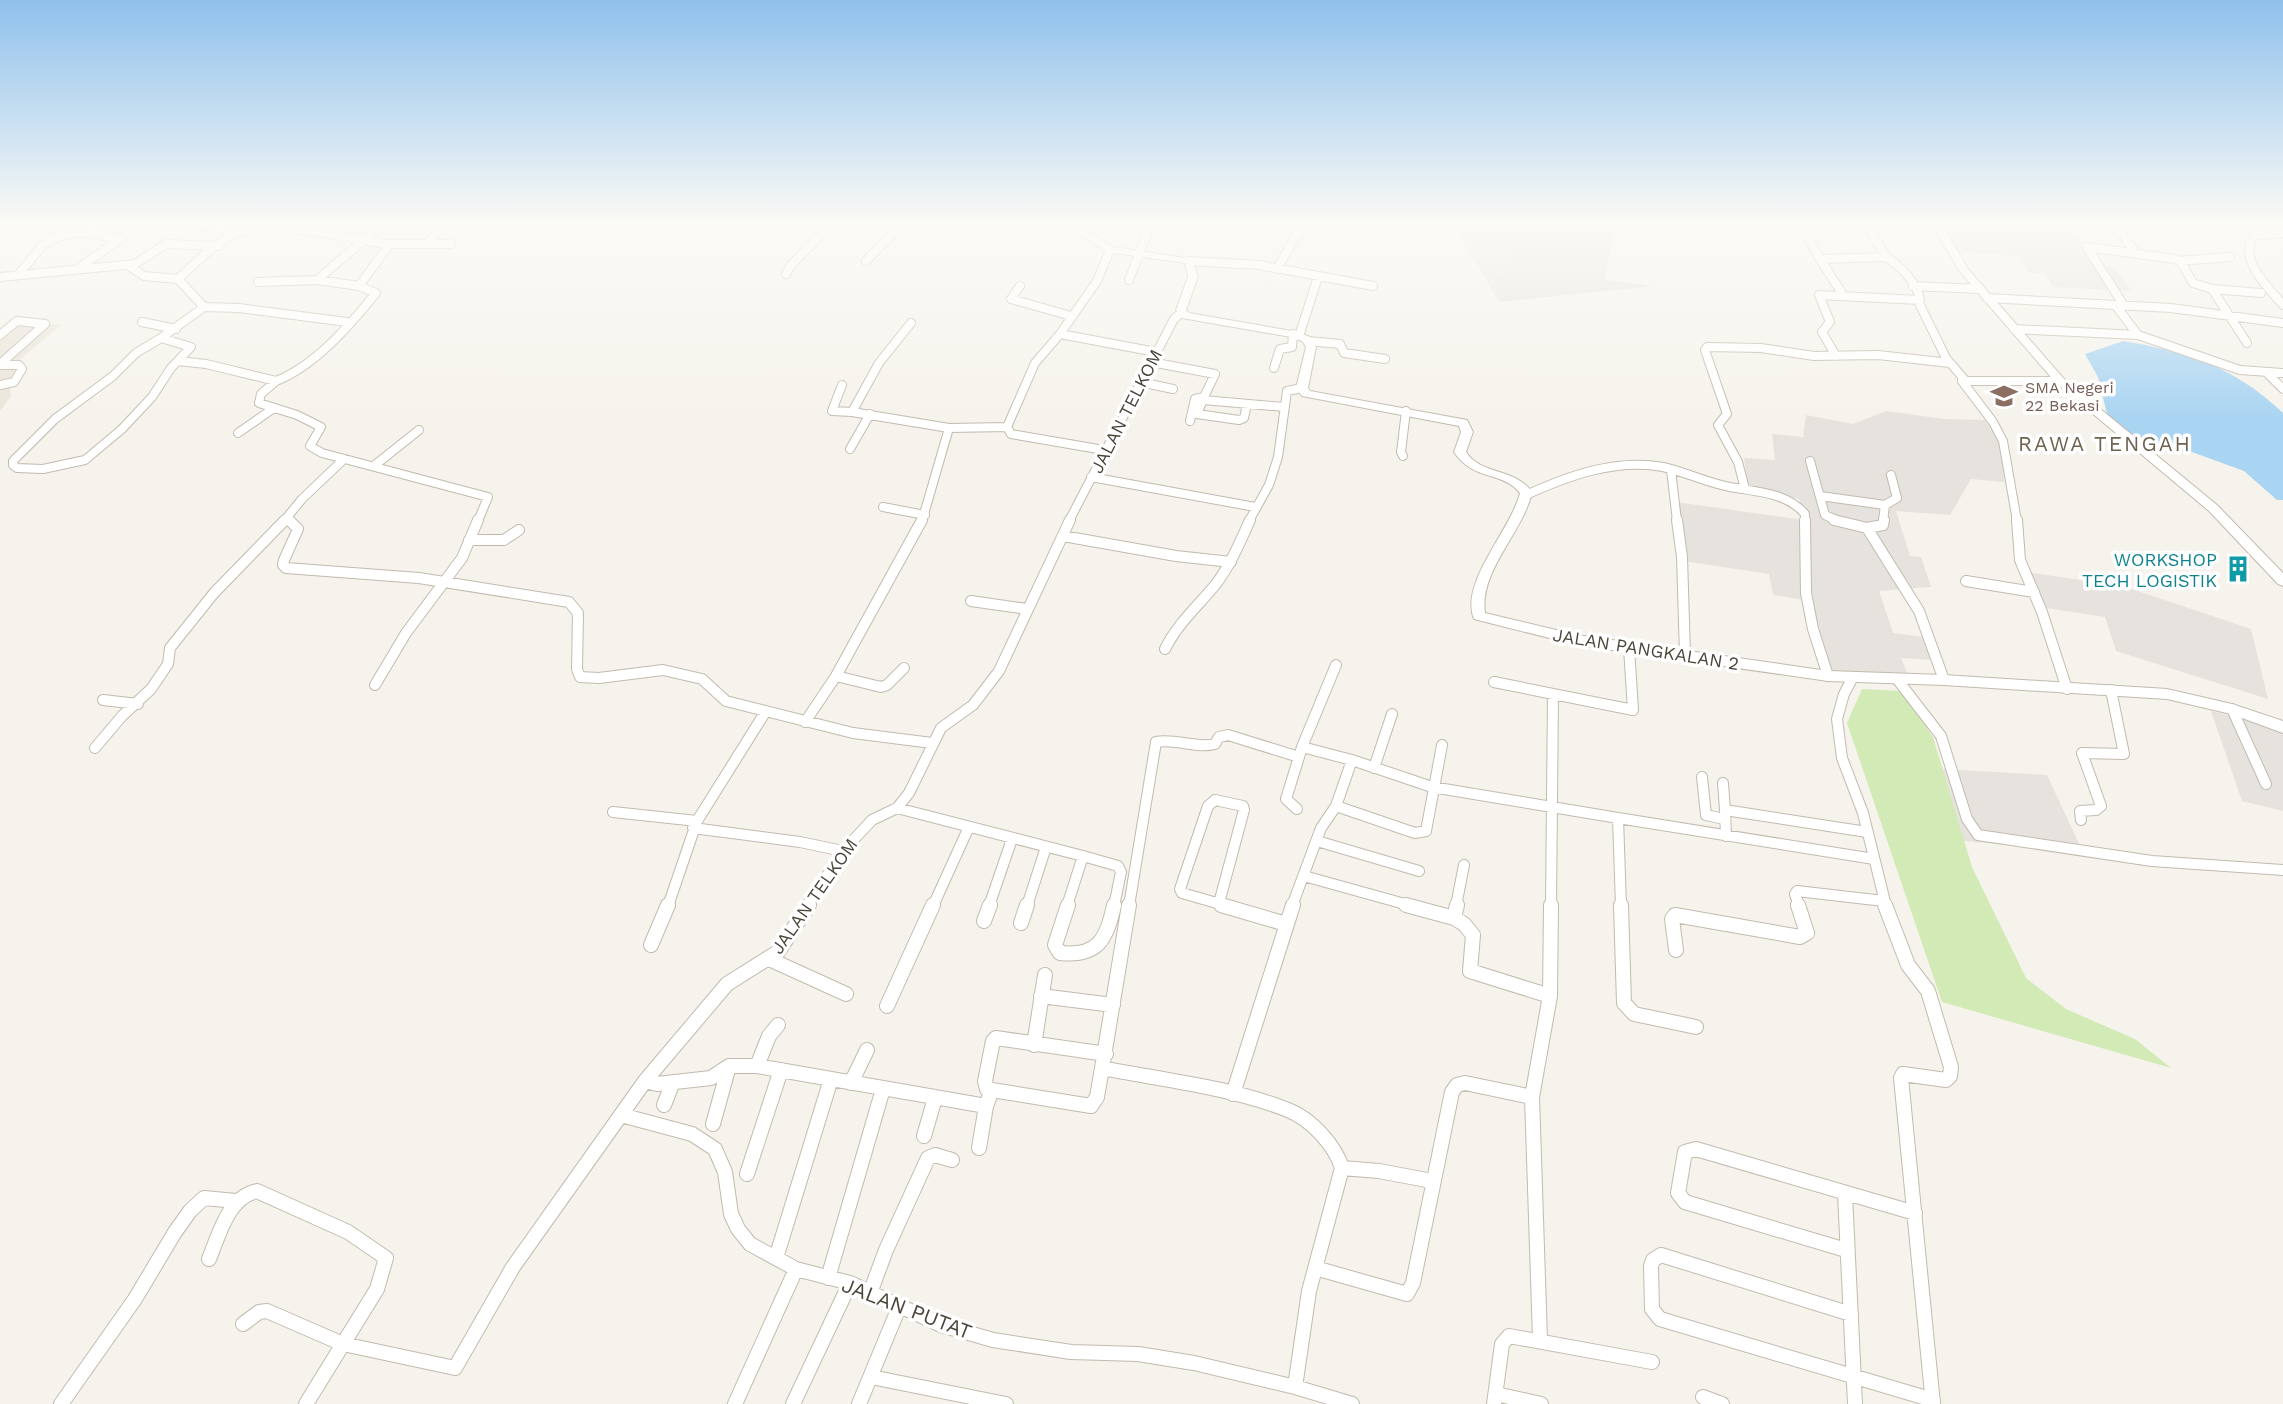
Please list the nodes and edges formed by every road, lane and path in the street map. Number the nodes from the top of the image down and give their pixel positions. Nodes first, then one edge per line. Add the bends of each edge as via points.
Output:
1 (187, 289) edge
2 (365, 289) edge
3 (1018, 289) edge
4 (1091, 289) edge
5 (1189, 289) edge
6 (1315, 289) edge
7 (1839, 289) edge
8 (1915, 289) edge
9 (1938, 289) edge
10 (1980, 289) edge
11 (2110, 289) edge
12 (2212, 289) joint
13 (2271, 289) edge
14 (1983, 293) junction
15 (2261, 293) dead end
16 (1843, 295) junction
17 (1918, 301) junction
18 (2283, 305) edge
19 (2120, 306) junction
20 (204, 307) junction
21 (1181, 313) junction
22 (1071, 316) junction
23 (2231, 317) junction
24 (142, 322) dead end
25 (347, 322) junction
26 (911, 323) dead end
27 (2283, 323) edge
28 (2014, 328) junction
29 (176, 329) junction
30 (1060, 334) junction
31 (0, 335) edge
32 (2138, 335) junction
33 (1300, 337) junction
34 (160, 338) junction
35 (2247, 344) dead end
36 (1836, 356) junction
37 (1154, 357) junction
38 (1385, 359) dead end
39 (178, 360) junction
40 (1950, 363) junction
41 (0, 364) edge
42 (1274, 368) dead end
43 (2267, 373) junction
44 (2283, 373) edge
45 (1964, 379) junction
46 (2060, 381) junction
47 (276, 382) junction
48 (1140, 382) junction
49 (0, 385) edge
50 (842, 385) dead end
51 (1302, 388) junction
52 (1173, 389) dead end
53 (2283, 389) edge
54 (1247, 404) junction
55 (1284, 407) junction
56 (274, 408) junction
57 (1406, 411) junction
58 (852, 412) junction
59 (870, 414) junction
60 (1190, 421) dead end
61 (1007, 427) junction
62 (949, 428) junction
63 (419, 430) dead end
64 (238, 433) dead end
65 (850, 449) dead end
66 (1104, 450) junction
67 (1403, 456) dead end
68 (344, 459) junction
69 (1811, 461) dead end
70 (375, 465) junction
71 (1671, 470) junction
72 (1891, 475) dead end
73 (1091, 477) junction
74 (1745, 489) junction
75 (1526, 495) junction
76 (1820, 496) junction
77 (1885, 505) junction
78 (883, 507) dead end
79 (1255, 507) junction
80 (925, 515) junction
81 (287, 519) junction
82 (1867, 528) junction
83 (519, 530) dead end
84 (1063, 536) junction
85 (469, 540) junction
86 (1231, 562) junction
87 (1966, 581) dead end
88 (2283, 581) edge
89 (445, 582) junction
90 (2034, 592) junction
91 (971, 601) dead end
92 (1027, 608) junction
93 (1629, 648) junction
94 (1165, 649) dead end
95 (1685, 655) junction
96 (1336, 665) dead end
97 (904, 668) dead end
98 (836, 676) junction
99 (1828, 676) junction
100 (1853, 677) junction
101 (1897, 679) junction
102 (1944, 680) junction
103 (1494, 682) dead end
104 (375, 685) dead end
105 (2067, 689) junction
106 (2111, 691) junction
107 (1553, 694) junction
108 (103, 700) dead end
109 (138, 704) junction
110 (2232, 709) junction
111 (766, 711) junction
112 (1392, 714) dead end
113 (805, 722) junction
114 (2283, 727) edge
115 (932, 743) junction
116 (1442, 744) dead end
117 (95, 748) dead end
118 (1300, 752) junction
119 (1352, 760) junction
120 (1374, 768) junction
121 (1702, 776) dead end
122 (1723, 783) dead end
123 (2266, 784) dead end
124 (1432, 787) junction
125 (1336, 806) junction
126 (1550, 807) junction
127 (897, 808) junction
128 (1297, 809) dead end
129 (613, 812) dead end
130 (1725, 815) junction
131 (1618, 818) junction
132 (2081, 820) dead end
133 (695, 825) junction
134 (968, 830) junction
135 (1867, 832) junction
136 (1726, 836) junction
137 (1012, 839) junction
138 (1317, 841) junction
139 (1046, 847) junction
140 (843, 851) junction
141 (1083, 856) junction
142 (1874, 859) junction
143 (1464, 865) dead end
144 (2283, 870) edge
145 (1419, 871) dead end
146 (1304, 876) junction
147 (1884, 901) junction
148 (1219, 903) junction
149 (1454, 918) junction
150 (984, 921) dead end
151 (1021, 923) dead end
152 (1286, 924) junction
153 (651, 945) dead end
154 (1676, 950) dead end
155 (769, 959) junction
156 (1045, 975) dead end
157 (846, 994) dead end
158 (1041, 996) junction
159 (1550, 996) junction
160 (1114, 1005) junction
161 (887, 1006) dead end
162 (778, 1025) dead end
163 (1696, 1027) dead end
164 (1034, 1045) junction
165 (867, 1050) dead end
166 (1104, 1061) junction
167 (729, 1066) junction
168 (757, 1066) junction
169 (781, 1070) junction
170 (831, 1079) junction
171 (645, 1082) junction
172 (673, 1082) junction
173 (851, 1083) junction
174 (883, 1089) junction
175 (992, 1090) junction
176 (1233, 1094) junction
177 (1532, 1097) junction
178 (935, 1098) junction
179 (664, 1105) dead end
180 (986, 1106) junction
181 (621, 1115) junction
182 (713, 1124) dead end
183 (924, 1136) dead end
184 (979, 1148) dead end
185 (952, 1160) dead end
186 (1342, 1168) junction
187 (747, 1174) dead end
188 (1432, 1181) junction
189 (1845, 1194) junction
190 (236, 1201) junction
191 (1915, 1213) junction
192 (1846, 1250) junction
193 (776, 1258) junction
194 (209, 1259) dead end
195 (1315, 1268) junction
196 (796, 1269) junction
197 (828, 1278) junction
198 (850, 1283) junction
199 (870, 1293) junction
200 (900, 1305) junction
201 (1852, 1314) junction
202 (243, 1324) dead end
203 (1540, 1339) junction
204 (343, 1343) junction
205 (1653, 1362) dead end
206 (870, 1377) junction
207 (1855, 1378) junction
208 (1295, 1387) junction
209 (1703, 1397) dead end
210 (1495, 1399) edge
211 (1933, 1402) edge
212 (61, 1404) edge
213 (306, 1404) edge
214 (735, 1404) edge
215 (793, 1404) edge
216 (859, 1404) edge
217 (1006, 1404) edge
218 (1352, 1404) edge
219 (1541, 1404) edge
220 (1723, 1404) edge
221 (1856, 1404) edge

1 - 20 street
2 - 25 street via 376,293
3 - 22 street via 1011,299
4 - 22 street
5 - 21 street
6 - 33 street
7 - 16 street
8 - 17 street via 1921,298
9 - 14 street
10 - 14 street
11 - 19 street
12 - 15 street
12 - 23 street
13 - 18 street
14 - 19 street
14 - 28 street
16 - 17 street
16 - 36 street via 1819,295 1830,322 1822,332
17 - 40 street
19 - 23 street
19 - 32 street
20 - 25 street
20 - 29 street
21 - 33 street
21 - 37 street, JALAN TELKOM
22 - 30 street
23 - 27 street
23 - 35 street
24 - 29 street
25 - 47 street via 302,368
26 - 58 street via 879,363
28 - 32 street
28 - 46 street
29 - 34 street
30 - 37 street
30 - 61 street via 1035,363
31 - 41 street via 17,321 45,324
32 - 43 street via 2240,370
33 - 38 street via 1340,344 1344,353
33 - 42 street via 1292,347 1280,349
33 - 51 street via 1311,347
34 - 39 street via 191,346
34 - 39 street via 55,419 13,465 43,469 85,460 152,397
36 - 40 street via 1878,355
36 - 74 street via 1740,346 1705,348 1727,414 1718,425 1738,462
37 - 48 street, JALAN TELKOM
37 - 60 street via 1214,374 1204,397 1195,399
39 - 47 street
40 - 45 street
41 - 49 street via 22,369 14,382
43 - 44 street
43 - 53 street
45 - 46 street
45 - 90 street via 2003,441 2020,560
46 - 88 street via 2213,508
47 - 56 street via 257,400
48 - 52 street
48 - 66 street, JALAN TELKOM
50 - 58 street via 832,411
51 - 55 street via 1287,391
51 - 57 street via 1309,395
54 - 54 street via 1240,420 1198,415 1203,400
54 - 55 street
55 - 79 street via 1278,457 1269,485
56 - 64 street
56 - 68 street via 321,427 310,446
57 - 67 street
57 - 75 street via 1463,423 1467,432 1460,452 1464,460 1517,483
58 - 59 street
59 - 62 street
59 - 65 street
61 - 62 street
61 - 66 street via 1012,434
62 - 80 street
63 - 70 street
66 - 73 street, JALAN TELKOM
68 - 70 street
68 - 81 street
69 - 76 street
70 - 85 street via 488,495
71 - 74 street
71 - 75 street via 1647,466 1606,469 1551,483
71 - 95 street via 1682,557
72 - 77 street via 1897,498
73 - 79 street
73 - 84 street, JALAN TELKOM
74 - 99 street via 1782,498 1805,514 1806,593
75 - 93 street, JALAN PANGKALAN 2 via 1484,580 1479,616 1517,628
76 - 77 street
76 - 82 street via 1829,518
77 - 82 street via 1883,525
78 - 80 street
79 - 86 street
80 - 98 street
81 - 89 street via 298,529 283,565 286,568
81 - 109 street via 182,631 170,648 168,664
82 - 102 street via 1919,611
83 - 85 street via 504,540
84 - 86 street
84 - 92 street, JALAN TELKOM
85 - 89 street via 463,558
86 - 94 street via 1176,627
87 - 90 street
89 - 104 street via 406,633
89 - 111 street via 569,602 578,613 580,677 663,670 702,679 726,701
90 - 105 street
91 - 92 street
92 - 115 street, JALAN TELKOM via 999,671 973,705 941,728
93 - 95 street, JALAN PANGKALAN 2
93 - 107 street via 1633,710
95 - 99 street, JALAN PANGKALAN 2
96 - 118 street
97 - 98 street via 880,687
98 - 113 street
99 - 100 street, JALAN PANGKALAN 2
100 - 101 street, JALAN PANGKALAN 2
100 - 135 street via 1838,711 1838,737
101 - 102 street, JALAN PANGKALAN 2
101 - 144 street via 1941,736 1967,819 1978,835 2152,861
102 - 105 street, JALAN PANGKALAN 2
103 - 107 street
105 - 106 street, JALAN PANGKALAN 2
106 - 110 street, JALAN PANGKALAN 2 via 2167,694
106 - 132 street via 2124,754 2082,753 2101,806 2080,811
107 - 126 street
108 - 109 street
109 - 117 street
110 - 114 street, JALAN PANGKALAN 2
110 - 123 street
111 - 113 street
111 - 133 street
112 - 120 street
113 - 115 street
115 - 127 street, JALAN TELKOM
116 - 124 street
118 - 119 street
118 - 128 street via 1286,799
118 - 160 street via 1228,735 1208,746 1156,742
119 - 120 street
119 - 125 street
120 - 124 street
121 - 130 street via 1706,815
122 - 130 street
124 - 125 street via 1422,833
124 - 126 street
125 - 138 street
126 - 131 street
126 - 159 street
127 - 134 street
127 - 140 street, JALAN TELKOM via 872,820
129 - 133 street
130 - 135 street
130 - 136 street
131 - 136 street
131 - 163 street via 1624,1003 1634,1014
133 - 140 street
133 - 153 street via 676,887
134 - 137 street
134 - 161 street
135 - 142 street
136 - 142 street
137 - 139 street
137 - 150 street
138 - 145 street
138 - 146 street
139 - 141 street
139 - 151 street
140 - 155 street, JALAN TELKOM via 816,897
141 - 141 street via 1118,866 1121,872 1102,943 1086,956 1072,956 1060,953 1055,944
142 - 147 street
143 - 149 street
146 - 149 street
146 - 152 street
147 - 154 street via 1797,891 1807,933 1800,937 1675,915
147 - 191 street via 1909,965 1928,991 1951,1067 1945,1080 1909,1073 1901,1079
148 - 148 street via 1244,810 1215,800 1208,806 1181,889 1185,895
148 - 152 street
149 - 159 street via 1467,923 1474,937 1470,971
152 - 176 street
155 - 157 street
155 - 171 street, JALAN TELKOM via 727,984
156 - 158 street
158 - 160 street
158 - 164 street
159 - 177 street
160 - 166 street
162 - 168 street
164 - 166 street
164 - 175 street via 1000,1038 993,1041 985,1081
165 - 173 street
166 - 175 street via 1091,1106
166 - 176 street
167 - 168 street
167 - 172 street via 711,1078
167 - 182 street
168 - 169 street
169 - 170 street
169 - 187 street
170 - 173 street
170 - 193 street
171 - 172 street
171 - 181 street, JALAN TELKOM
172 - 179 street
173 - 174 street
174 - 178 street
174 - 197 street
175 - 180 street
176 - 186 street via 1301,1117 1328,1142
177 - 188 street via 1475,1084 1457,1085
177 - 203 street
178 - 180 street
178 - 183 street
180 - 184 street
181 - 193 street, JALAN PUTAT via 681,1130 715,1149 738,1229 750,1244
181 - 204 street, JALAN TELKOM via 513,1267 455,1368
185 - 199 street via 935,1154 928,1158
186 - 188 street
186 - 195 street
188 - 195 street via 1407,1294
189 - 191 street
189 - 192 street
189 - 192 street via 1691,1148 1685,1152 1678,1194 1698,1207
190 - 194 street
190 - 204 street via 257,1191 348,1232 386,1258 374,1291
190 - 212 street via 204,1199 190,1211
191 - 211 street
192 - 201 street
193 - 196 street, JALAN PUTAT
195 - 208 street
196 - 197 street, JALAN PUTAT
196 - 214 street
197 - 198 street, JALAN PUTAT
198 - 199 street, JALAN PUTAT
198 - 215 street
199 - 200 street, JALAN PUTAT
200 - 206 street
200 - 208 street, JALAN PUTAT via 941,1325 993,1340 1070,1352 1138,1354
201 - 207 street
201 - 207 street via 1661,1255 1651,1266 1652,1309 1660,1319
202 - 204 street via 267,1311
203 - 205 street
203 - 210 street via 1504,1338
204 - 213 street
206 - 216 street
206 - 217 street
207 - 211 street
207 - 221 street
208 - 218 street, JALAN PUTAT
209 - 220 street
210 - 219 street

